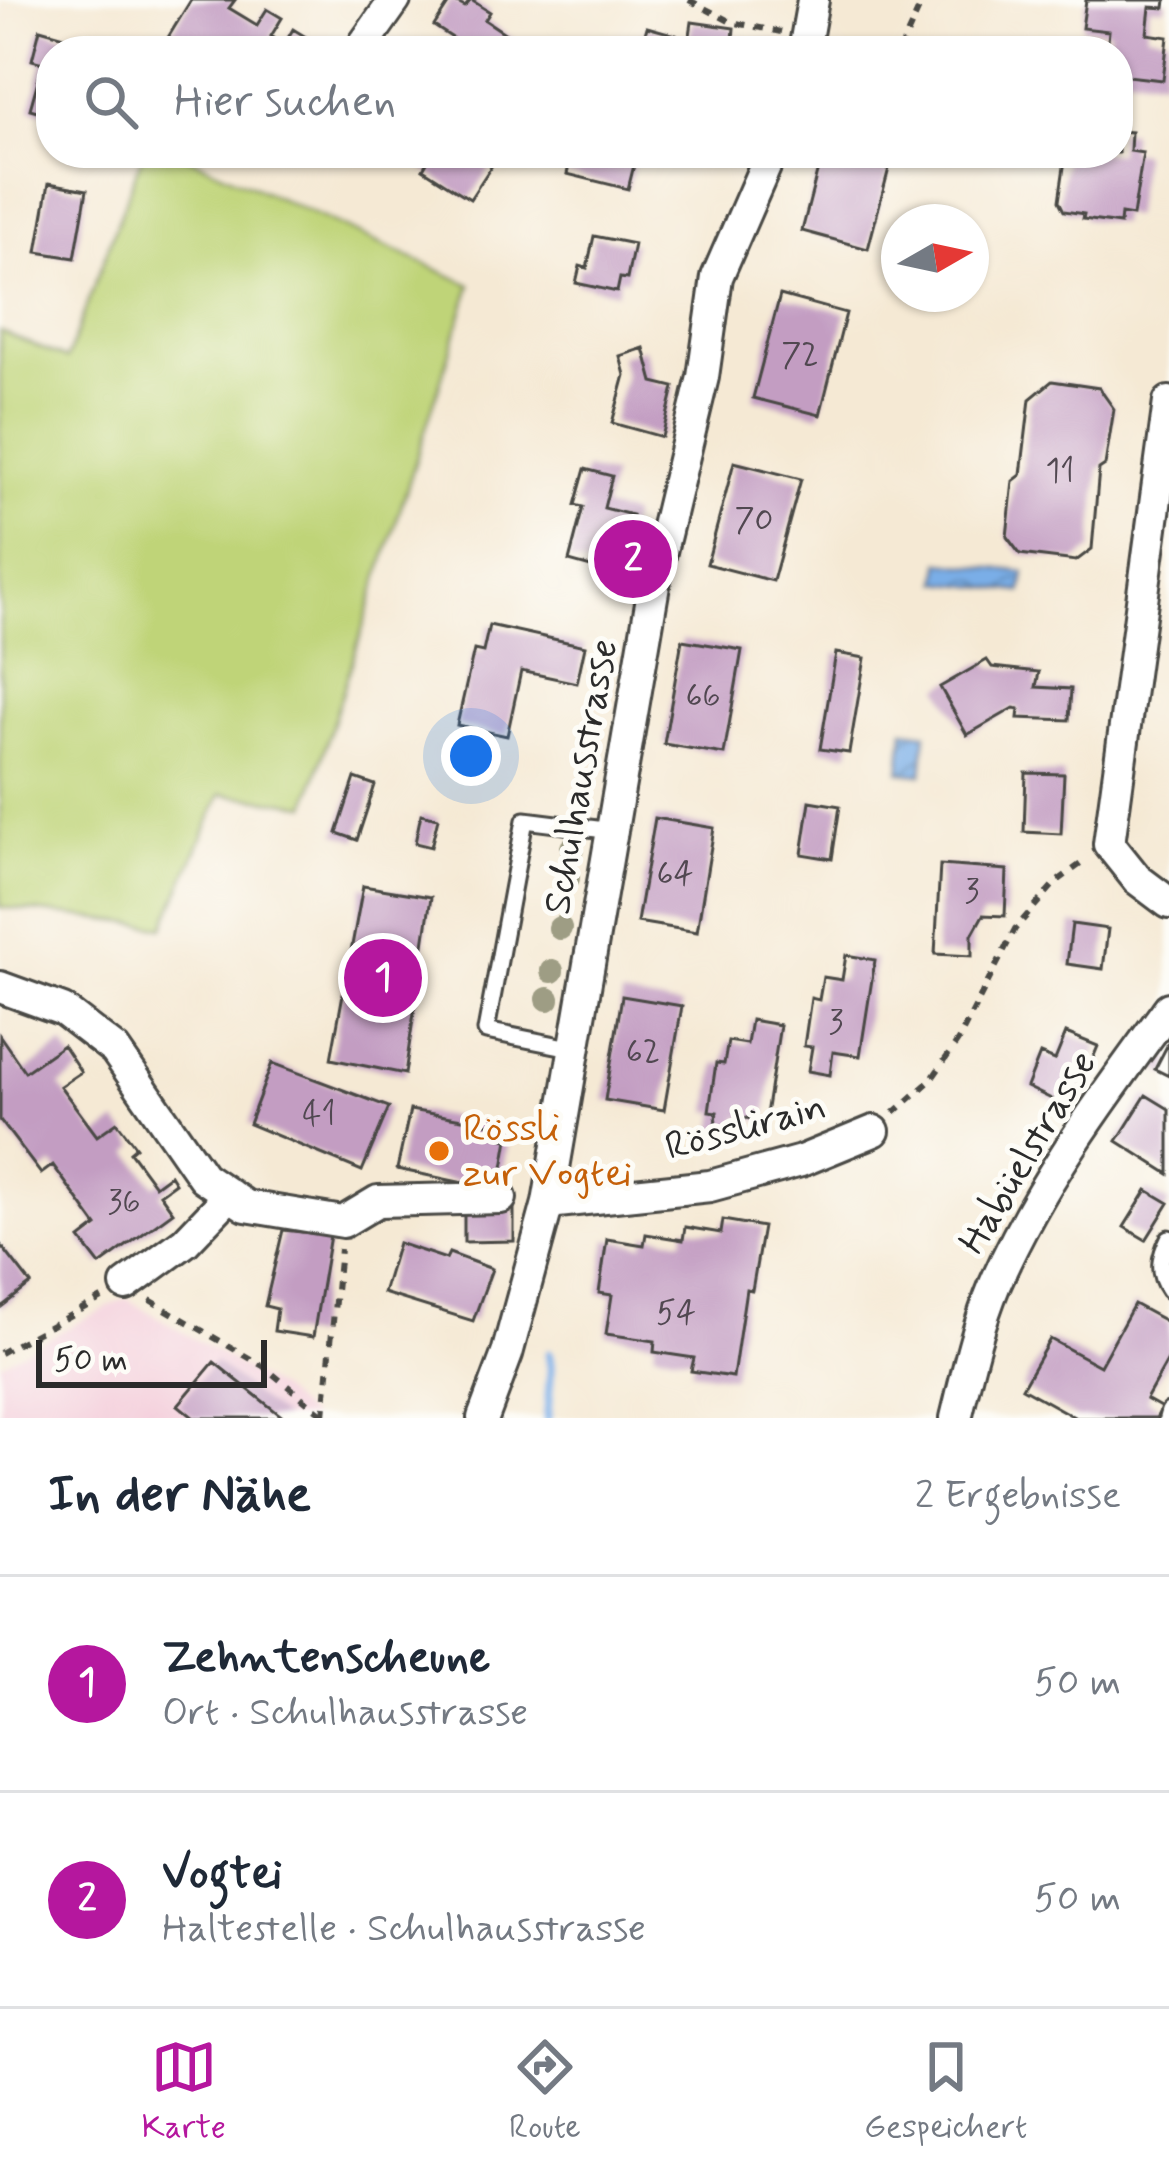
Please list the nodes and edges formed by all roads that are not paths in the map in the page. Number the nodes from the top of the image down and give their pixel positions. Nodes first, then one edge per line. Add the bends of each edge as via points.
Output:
1 (394, 0) edge
2 (813, 0) edge
3 (369, 36) edge
4 (799, 36) edge
5 (764, 168) edge
6 (1169, 402) edge
7 (613, 831) junction
8 (1169, 904) edge
9 (0, 987) edge
10 (1169, 1008) edge
11 (575, 1049) junction
12 (874, 1132) road end
13 (230, 1196) junction
14 (501, 1198) dead end
15 (548, 1203) junction
16 (1169, 1238) edge
17 (126, 1285) road end
18 (1169, 1290) edge
19 (483, 1418) edge
20 (956, 1418) edge

1 - 3 street
2 - 4 street
5 - 7 street, Schulhausstrasse via 717,277
6 - 8 street via 1109,844
7 - 11 street, Schulhausstrasse
7 - 11 lane via 525,820 486,1031
9 - 13 street via 63,1010 115,1050 203,1177
10 - 20 street, Habüelstrasse via 1028,1216 994,1286
11 - 15 street, Schulhausstrasse
12 - 15 street, Rösslirain via 710,1186
13 - 14 street via 343,1222 378,1201
13 - 17 street
15 - 19 street, Schulhausstrasse
16 - 18 lane via 1159,1258

